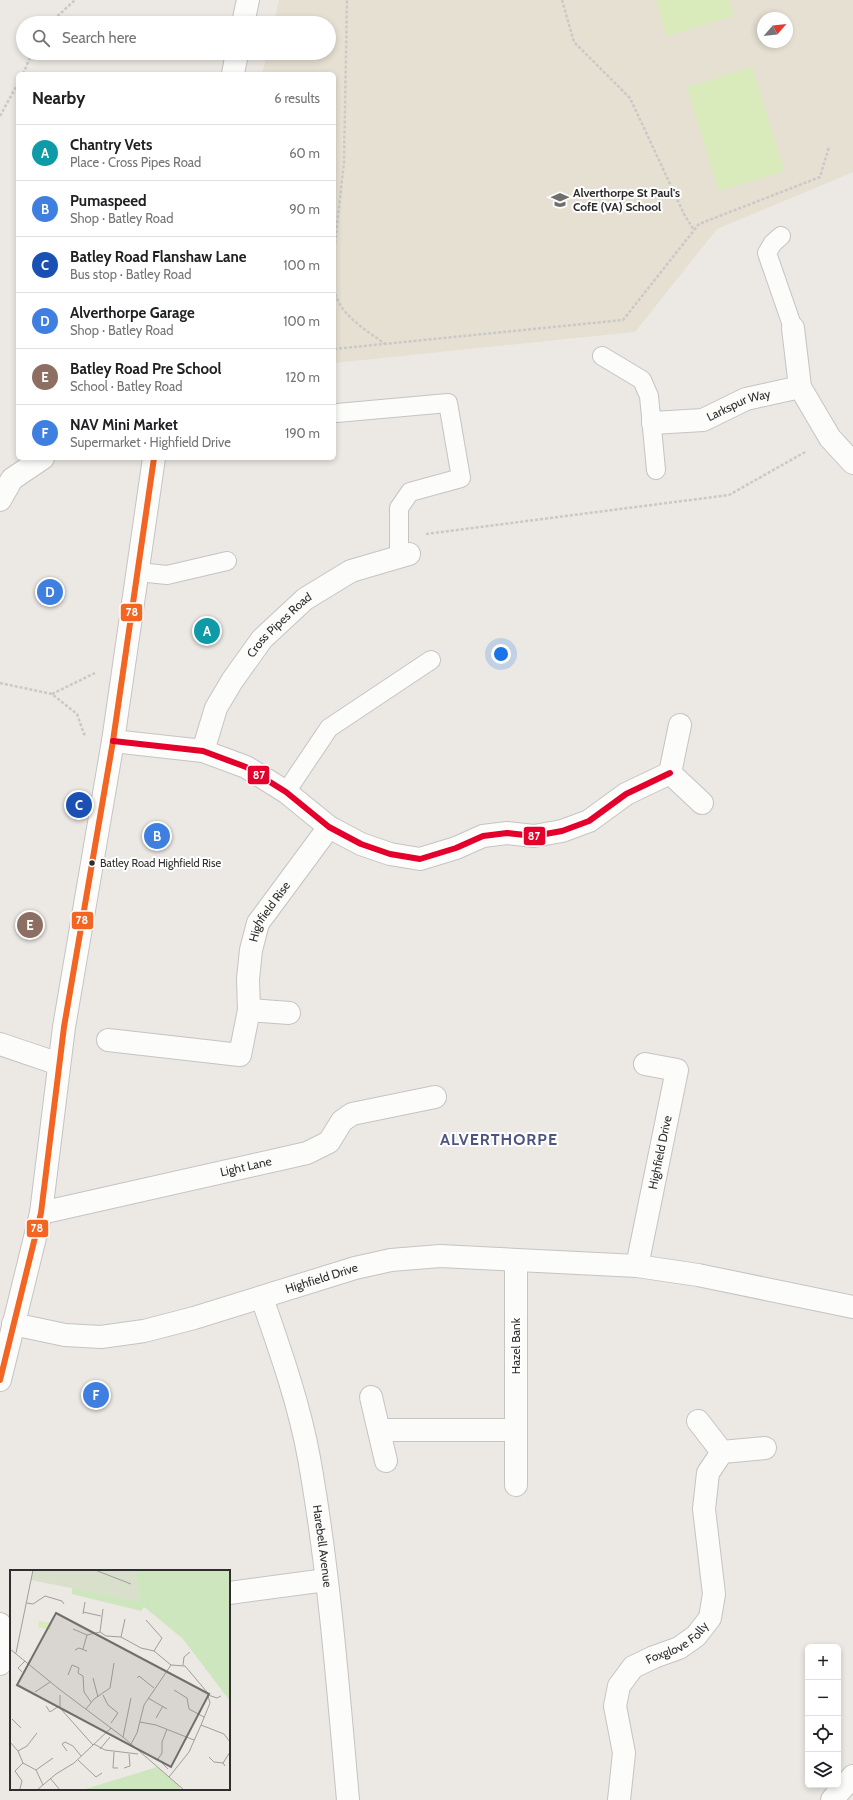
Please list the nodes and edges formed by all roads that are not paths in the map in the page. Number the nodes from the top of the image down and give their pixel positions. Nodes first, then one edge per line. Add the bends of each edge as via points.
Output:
1 (248, 0) edge
2 (245, 16) edge
3 (236, 60) edge
4 (233, 72) edge
5 (781, 236) dead end
6 (793, 328) joint
7 (602, 356) dead end
8 (800, 387) junction
9 (337, 413) dead end
10 (653, 423) junction
11 (39, 460) edge
12 (154, 460) edge
13 (853, 463) edge
14 (656, 470) dead end
15 (6, 476) edge
16 (0, 500) edge
17 (402, 549) joint
18 (227, 561) dead end
19 (138, 572) junction
20 (431, 660) dead end
21 (680, 725) dead end
22 (113, 742) junction
23 (203, 751) junction
24 (670, 773) junction
25 (286, 792) junction
26 (702, 803) dead end
27 (329, 827) junction
28 (249, 1010) junction
29 (289, 1013) dead end
30 (108, 1040) dead end
31 (0, 1044) edge
32 (59, 1064) junction
33 (645, 1064) dead end
34 (436, 1097) dead end
35 (41, 1213) junction
36 (516, 1261) junction
37 (637, 1266) junction
38 (262, 1298) junction
39 (853, 1306) edge
40 (14, 1324) junction
41 (2, 1368) edge
42 (371, 1397) dead end
43 (698, 1421) dead end
44 (379, 1430) junction
45 (516, 1430) junction
46 (765, 1448) dead end
47 (722, 1452) junction
48 (386, 1461) dead end
49 (516, 1485) dead end
50 (326, 1580) junction
51 (230, 1593) edge
52 (0, 1624) edge
53 (10, 1646) edge
54 (10, 1649) edge
55 (0, 1664) edge
56 (348, 1800) edge
57 (619, 1800) edge

1 - 2 street
3 - 4 street
5 - 6 lane via 767,253
6 - 8 street
7 - 10 lane via 642,380 649,396
8 - 10 street, Larkspur Way via 746,399 703,420
8 - 13 street via 830,438
9 - 17 lane via 448,403 461,478 410,492 399,508
10 - 14 lane
11 - 15 street
12 - 19 street
15 - 16 street
17 - 23 street, Cross Pipes Road via 351,571 305,599 262,639 216,708
18 - 19 lane via 167,575
19 - 22 street
20 - 25 lane via 329,728
21 - 24 street
22 - 23 street
22 - 32 street
23 - 25 street via 246,767
24 - 26 street
24 - 27 street via 626,794 589,821 562,831 534,836 507,833 483,836 456,848 420,859 390,854 362,844
25 - 27 street
27 - 28 street, Highfield Rise via 258,923 251,950 248,979
28 - 29 street
28 - 30 street, Highfield Rise via 240,1055
31 - 32 street
32 - 35 street
33 - 37 street, Highfield Drive via 677,1070
34 - 35 street, Light Lane via 352,1114 342,1121 329,1142 307,1152
35 - 40 street
36 - 37 street, Highfield Drive
36 - 38 street, Highfield Drive via 440,1256 391,1260 355,1268
36 - 45 street, Hazel Bank
37 - 39 street, Highfield Drive via 698,1275
38 - 40 street, Highfield Drive via 151,1329 100,1337 65,1335
38 - 50 street, Harebell Avenue via 292,1387 309,1457
40 - 41 street
42 - 44 street
43 - 47 street
44 - 45 street
44 - 48 street
45 - 49 street, Hazel Bank
46 - 47 street
47 - 57 street, Foxglove Folly via 708,1473 704,1509 714,1594 710,1618 696,1636 679,1648 633,1667 619,1686 615,1706 624,1753
50 - 51 street
50 - 56 street, Harebell Avenue
52 - 53 street
54 - 55 street

